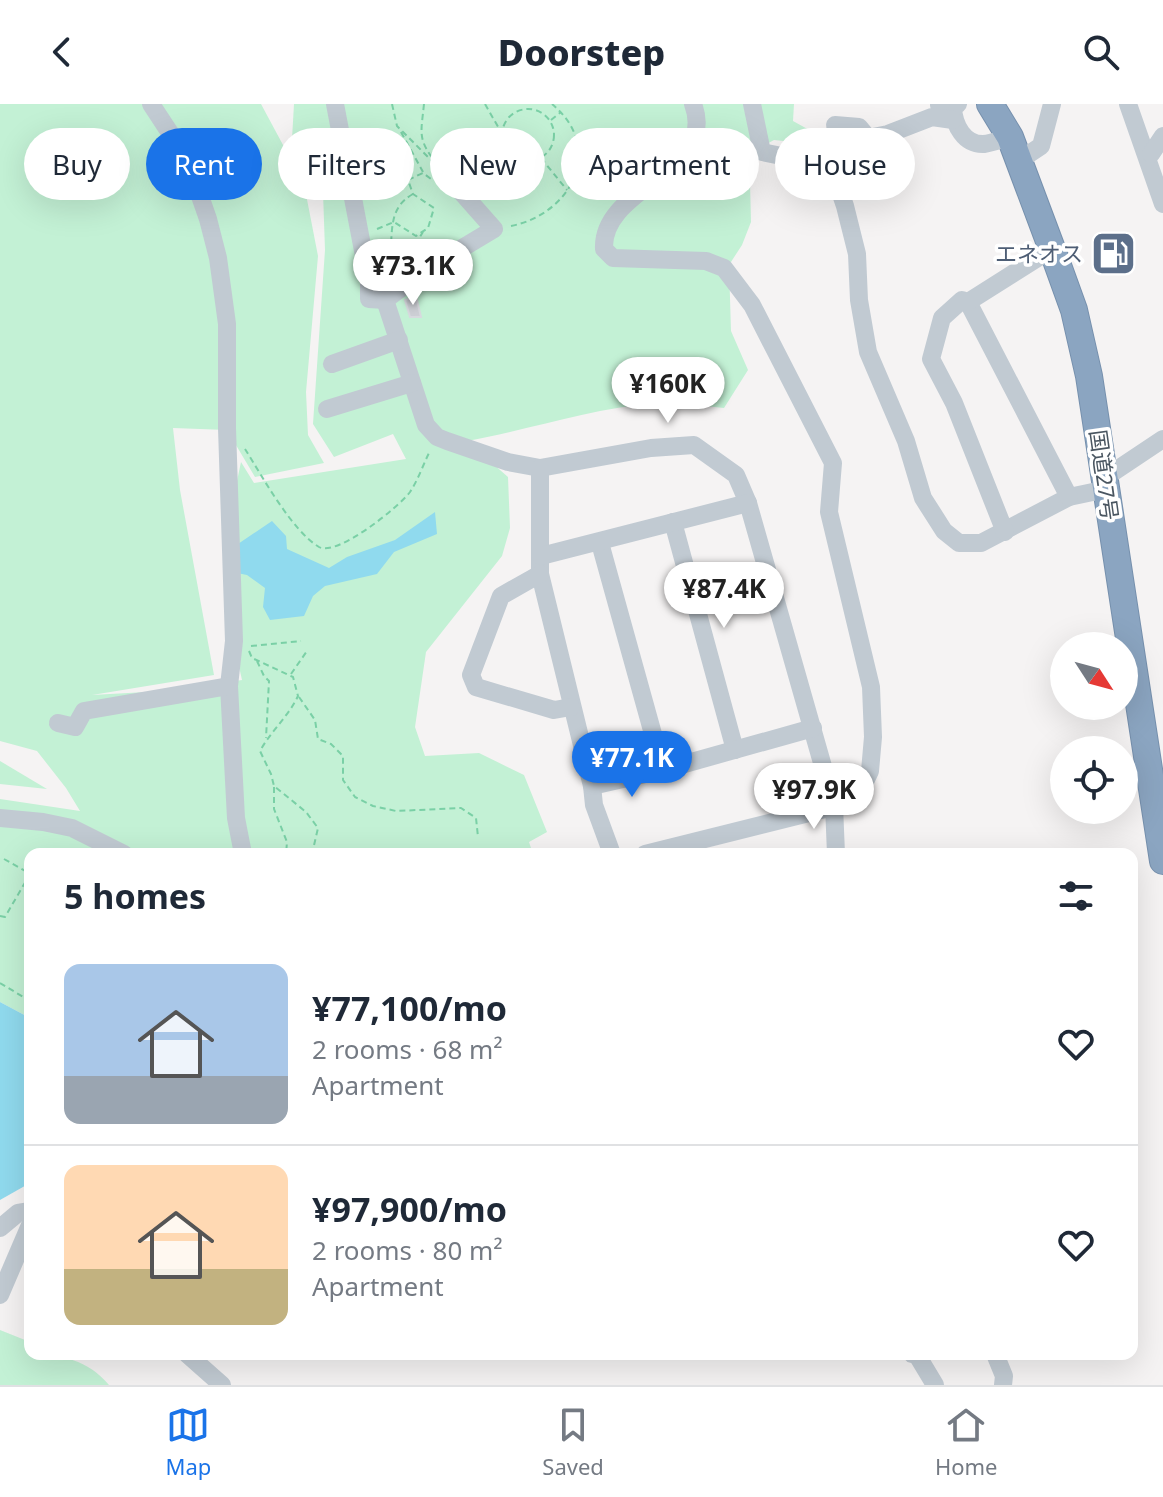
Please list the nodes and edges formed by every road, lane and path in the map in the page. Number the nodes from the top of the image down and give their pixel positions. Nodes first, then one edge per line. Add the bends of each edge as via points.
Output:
1 (151, 104) edge
2 (335, 104) edge
3 (392, 104) edge
4 (424, 104) edge
5 (485, 104) edge
6 (552, 104) edge
7 (693, 104) edge
8 (752, 104) edge
9 (990, 104) edge
10 (1052, 104) edge
11 (1128, 104) edge
12 (947, 107) edge
13 (562, 112) junction
14 (550, 121) junction
15 (835, 125) dead end
16 (397, 126) junction
17 (499, 128) edge
18 (504, 128) edge
19 (571, 128) edge
20 (860, 128) edge
21 (904, 128) edge
22 (1163, 136) edge
23 (1015, 149) junction
24 (545, 153) edge
25 (1151, 154) edge
26 (775, 155) edge
27 (430, 160) edge
28 (545, 163) edge
29 (430, 167) edge
30 (423, 173) junction
31 (430, 175) edge
32 (414, 177) edge
33 (561, 182) edge
34 (414, 195) edge
35 (561, 199) edge
36 (405, 200) edge
37 (463, 200) edge
38 (489, 200) edge
39 (842, 200) edge
40 (1163, 204) edge
41 (394, 222) junction
42 (494, 229) junction
43 (359, 230) junction
44 (424, 231) junction
45 (1052, 249) junction
46 (385, 300) junction
47 (968, 302) junction
48 (399, 340) junction
49 (332, 364) dead end
50 (412, 383) junction
51 (327, 409) dead end
52 (227, 428) junction
53 (437, 437) junction
54 (1163, 439) edge
55 (540, 468) junction
56 (1107, 483) junction
57 (1069, 497) junction
58 (748, 503) junction
59 (673, 522) junction
60 (1005, 532) junction
61 (600, 543) junction
62 (540, 565) junction
63 (301, 641) dead end
64 (307, 651) dead end
65 (257, 660) junction
66 (290, 675) junction
67 (229, 686) junction
68 (298, 696) junction
69 (571, 707) junction
70 (58, 723) dead end
71 (813, 728) junction
72 (266, 740) junction
73 (735, 750) junction
74 (663, 770) junction
75 (274, 786) junction
76 (592, 786) junction
77 (834, 805) junction
78 (0, 818) edge
79 (478, 837) dead end
80 (112, 848) edge
81 (242, 848) edge
82 (286, 848) edge
83 (313, 848) edge
84 (610, 848) edge
85 (668, 848) edge
86 (836, 848) edge
87 (4, 859) dead end
88 (1163, 861) edge
89 (24, 870) edge
90 (24, 884) edge
91 (0, 916) edge
92 (0, 983) edge
93 (24, 997) edge
94 (24, 1212) edge
95 (0, 1228) edge
96 (24, 1239) edge
97 (0, 1295) edge
98 (194, 1360) edge
99 (920, 1360) edge
100 (997, 1360) edge
101 (222, 1385) edge
102 (935, 1385) edge
103 (1003, 1385) edge

1 - 52 street via 193,176 218,258 227,324
2 - 43 street
3 - 16 path
4 - 27 path via 420,135
5 - 17 path
6 - 13 path
7 - 77 street via 697,115 684,157 622,206 603,235 604,249 613,258 706,261 724,268 752,305 833,463 829,512 871,687 873,737 870,771 859,794
8 - 26 street via 762,152
9 - 23 highway, 国道27号
10 - 23 street via 1041,146
11 - 25 street
12 - 21 street
12 - 23 street via 964,138
13 - 14 path
13 - 19 path
14 - 18 path via 525,109 509,117
14 - 24 path via 554,136
15 - 20 street
16 - 29 path
16 - 30 path
22 - 25 street
23 - 45 highway, 国道27号
25 - 40 street
28 - 33 path
30 - 31 path
30 - 32 path
34 - 44 path via 434,208
35 - 42 path via 527,223
36 - 41 path via 393,213
37 - 42 street
38 - 42 path
39 - 60 street via 857,254 868,352 906,441 923,498 944,531 959,543 981,543
41 - 43 path
41 - 44 path via 416,236
41 - 44 path via 390,257 411,251
42 - 46 street
43 - 46 street via 369,299
45 - 47 street
45 - 56 highway, 国道27号 via 1080,336
46 - 48 street
47 - 57 street
47 - 60 street via 962,300 942,318 931,359
48 - 49 street
48 - 50 street
50 - 51 street
50 - 53 street via 426,425
52 - 53 path via 238,437 289,519 326,549 356,538 409,493
52 - 67 street via 234,641
53 - 55 street
54 - 56 street
55 - 58 street via 694,445 736,475
55 - 62 street
56 - 57 street
56 - 88 highway, 国道27号
57 - 60 street
58 - 59 street
58 - 71 street
59 - 61 street
59 - 73 street
61 - 62 street
61 - 74 street
62 - 69 street
62 - 69 street via 501,596 471,675 476,687 554,710
63 - 65 path via 248,646
64 - 66 path
65 - 66 path
65 - 72 path via 269,681
66 - 68 path
67 - 70 street via 84,711 75,727
67 - 81 street
68 - 72 path
68 - 79 path via 315,720 318,739 343,756 343,780 355,797 396,811 461,808 476,818
69 - 76 street
71 - 73 street
71 - 77 street
72 - 75 path via 260,751
73 - 74 street
74 - 76 street
75 - 82 path via 274,809
75 - 83 path via 318,828
76 - 84 street
77 - 85 street
77 - 86 street
78 - 80 street via 72,828
87 - 89 path
90 - 91 path via 5,917
92 - 93 path
94 - 95 street
96 - 97 street
98 - 101 street
99 - 102 street
100 - 103 street

